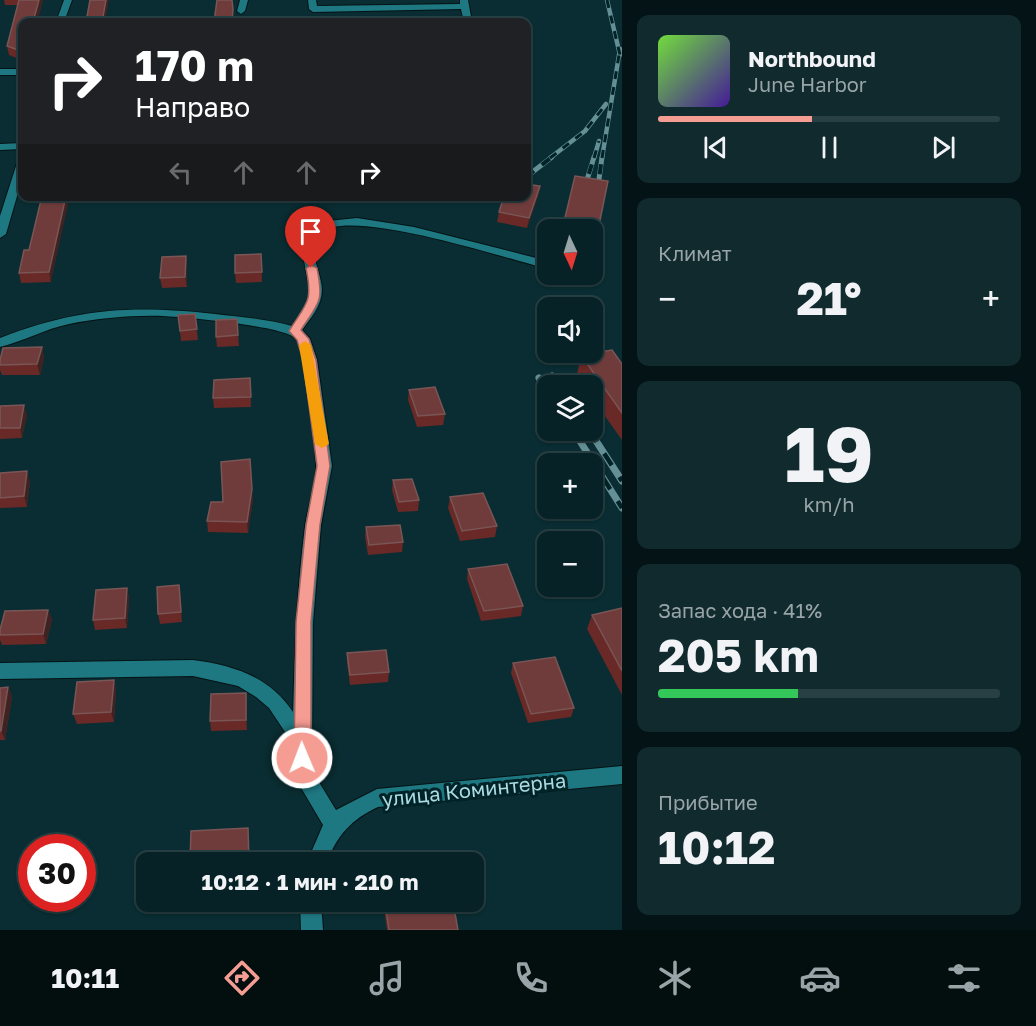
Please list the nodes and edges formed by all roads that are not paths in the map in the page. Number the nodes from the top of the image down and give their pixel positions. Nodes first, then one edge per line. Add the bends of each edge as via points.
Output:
1 (68, 0) edge
2 (244, 0) edge
3 (312, 0) edge
4 (464, 3) edge
5 (241, 12) dead end
6 (61, 18) edge
7 (467, 18) edge
8 (0, 72) edge
9 (18, 72) edge
10 (18, 146) edge
11 (0, 147) edge
12 (18, 176) edge
13 (0, 234) edge
14 (537, 262) edge
15 (295, 331) junction
16 (0, 343) edge
17 (0, 671) edge
18 (301, 740) junction
19 (622, 775) edge
20 (334, 825) junction
21 (320, 852) edge
22 (311, 912) edge
23 (312, 930) edge

1 - 6 street
2 - 5 street
3 - 4 street via 313,9
4 - 7 street
8 - 9 street
10 - 11 street
12 - 13 street
14 - 15 street via 405,227 365,222 323,227 307,239 315,299
15 - 16 street via 194,314 136,313 70,320
15 - 18 street via 303,339 310,360 324,466 313,525 304,622
17 - 18 street via 217,671 255,686 272,698
18 - 20 street via 305,774
19 - 20 street, улица Коминтерна via 377,798 354,808
20 - 21 street, улица Коминтерна
22 - 23 street

